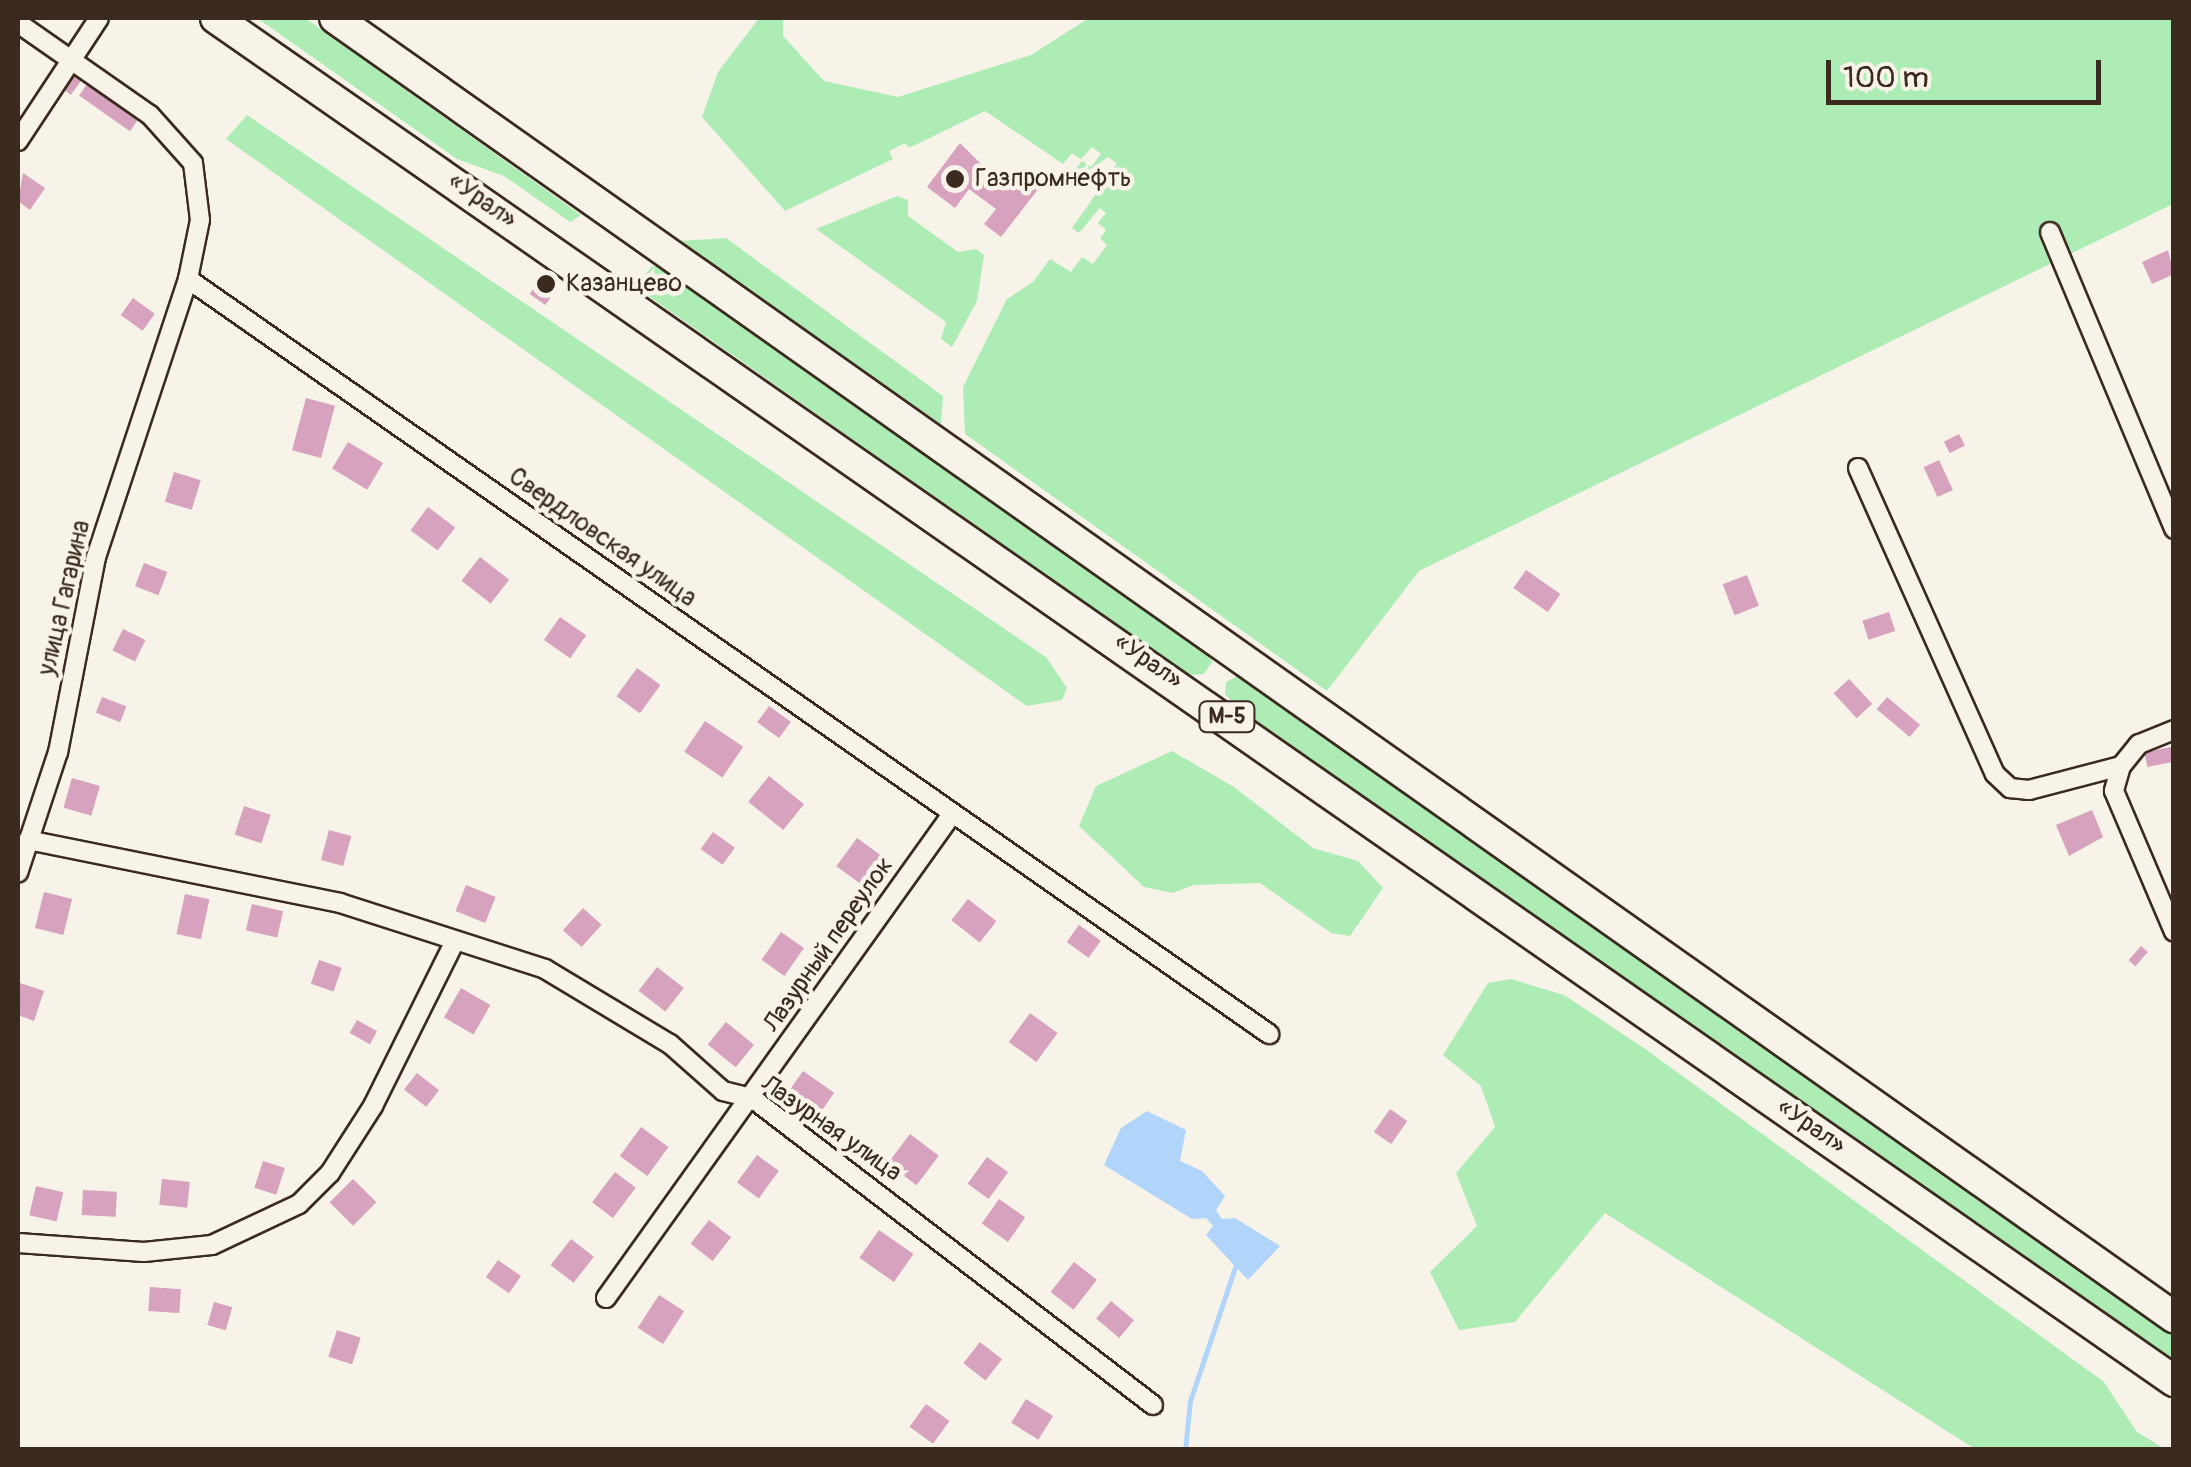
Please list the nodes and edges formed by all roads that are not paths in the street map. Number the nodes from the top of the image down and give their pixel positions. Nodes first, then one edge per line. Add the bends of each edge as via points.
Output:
1 (99, 18) edge
2 (216, 18) edge
3 (335, 18) edge
4 (18, 23) edge
5 (67, 58) junction
6 (18, 141) edge
7 (2050, 232) dead end
8 (188, 279) junction
9 (1858, 468) dead end
10 (2174, 529) edge
11 (2174, 730) edge
12 (2122, 766) junction
13 (952, 814) junction
14 (28, 840) junction
15 (18, 873) edge
16 (2174, 932) edge
17 (454, 943) junction
18 (1270, 1034) dead end
19 (752, 1098) junction
20 (18, 1243) edge
21 (606, 1298) dead end
22 (2174, 1318) edge
23 (2174, 1382) edge
24 (1152, 1405) dead end

1 - 5 street
2 - 23 main road, «Урал» / М-5
3 - 22 main road, М-5
4 - 5 street
5 - 6 street
5 - 8 street via 150,115 193,163 200,220
7 - 10 street
8 - 13 street, Свердловская улица
8 - 14 street, улица Гагарина via 96,558 58,752
9 - 12 street via 1994,774 2010,788 2030,790
11 - 12 street via 2139,744
12 - 16 street via 2114,792
13 - 18 street, Свердловская улица
13 - 19 street, Лазурный переулок
14 - 15 street, улица Гагарина
14 - 17 street, Лазурная улица via 340,903
17 - 19 street, Лазурная улица via 544,969 670,1044 723,1091
17 - 20 street via 373,1106 330,1173 299,1204 212,1244 144,1252
19 - 21 street, Лазурный переулок
19 - 24 street, Лазурная улица

